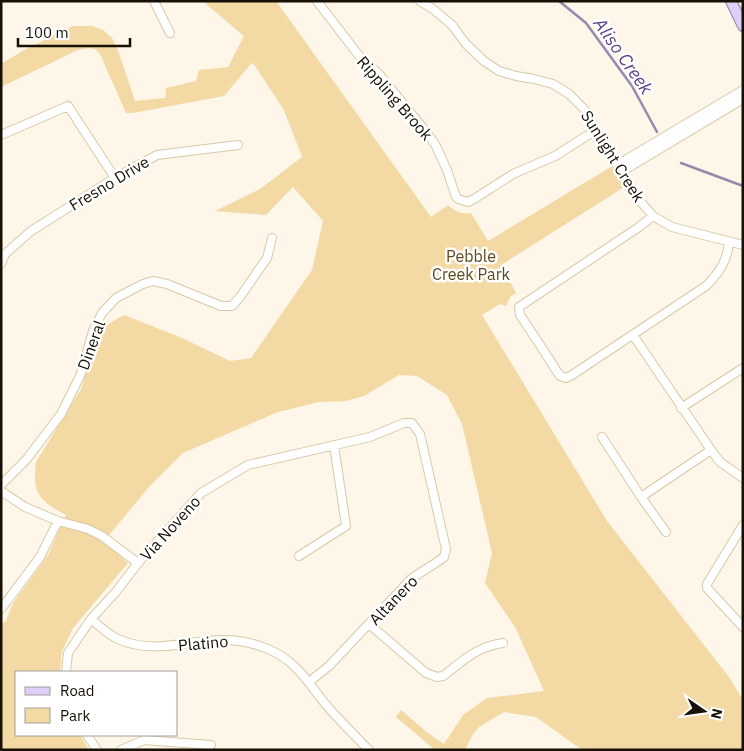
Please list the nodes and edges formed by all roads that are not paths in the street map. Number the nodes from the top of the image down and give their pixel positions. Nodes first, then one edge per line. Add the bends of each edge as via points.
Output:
1 (154, 1) edge
2 (317, 1) edge
3 (420, 1) edge
4 (730, 1) edge
5 (743, 26) edge
6 (170, 33) dead end
7 (743, 90) edge
8 (743, 99) edge
9 (596, 130) junction
10 (1, 135) edge
11 (238, 145) dead end
12 (619, 168) junction
13 (115, 178) junction
14 (653, 216) junction
15 (272, 238) dead end
16 (730, 242) junction
17 (743, 245) edge
18 (1, 264) edge
19 (633, 336) junction
20 (743, 368) edge
21 (681, 408) junction
22 (412, 423) joint
23 (602, 437) dead end
24 (334, 445) junction
25 (711, 450) junction
26 (743, 478) edge
27 (1, 485) edge
28 (1, 492) edge
29 (641, 498) junction
30 (58, 521) junction
31 (743, 525) edge
32 (666, 532) dead end
33 (299, 556) dead end
34 (138, 563) junction
35 (1, 609) edge
36 (91, 619) junction
37 (369, 624) junction
38 (743, 627) edge
39 (504, 643) dead end
40 (66, 671) edge
41 (309, 682) junction
42 (89, 736) edge
43 (211, 745) dead end
44 (97, 750) edge
45 (121, 750) edge
46 (369, 750) edge

1 - 6 street
2 - 9 street, Rippling Brook via 360,57 379,74 424,128 440,154 458,200 468,202 474,199 513,174 555,156
3 - 9 street, Sunlight Creek via 452,25 466,44 499,71 553,84 569,94 584,108
4 - 5 main road
7 - 12 street
8 - 12 street
9 - 12 street, Sunlight Creek
10 - 13 street via 68,106
11 - 13 street, Fresno Drive via 157,155
12 - 14 street, Sunlight Creek
13 - 18 street, Fresno Drive via 31,231 5,254
14 - 16 street, Sunlight Creek via 672,227
14 - 19 street via 519,307 520,315 556,370 566,378
15 - 27 street, Dineral via 267,258 232,306 221,306 153,281 116,298 102,313 93,331 80,376 60,414 26,460
16 - 17 street, Sunlight Creek
16 - 19 street via 724,264 706,286
19 - 21 street
20 - 21 street
21 - 25 street
22 - 24 street, Via Noveno
22 - 37 street, Altanero via 420,434 446,549 444,557 411,579
23 - 29 street
24 - 33 street via 346,526
24 - 34 street, Via Noveno via 248,465 201,493
25 - 26 street via 720,462
25 - 29 street
28 - 30 street
29 - 32 street
30 - 34 street via 102,536
30 - 35 street via 40,557
31 - 38 street via 707,584 707,588
34 - 36 street, Via Noveno
36 - 40 street, Via Noveno via 68,653
36 - 41 street, Platino via 117,639 135,645 170,646 221,640 252,644 285,659
37 - 39 street via 426,673 437,677 444,676 477,650
37 - 41 street, Altanero
41 - 46 street, Platino
42 - 44 street
43 - 45 street via 144,740

